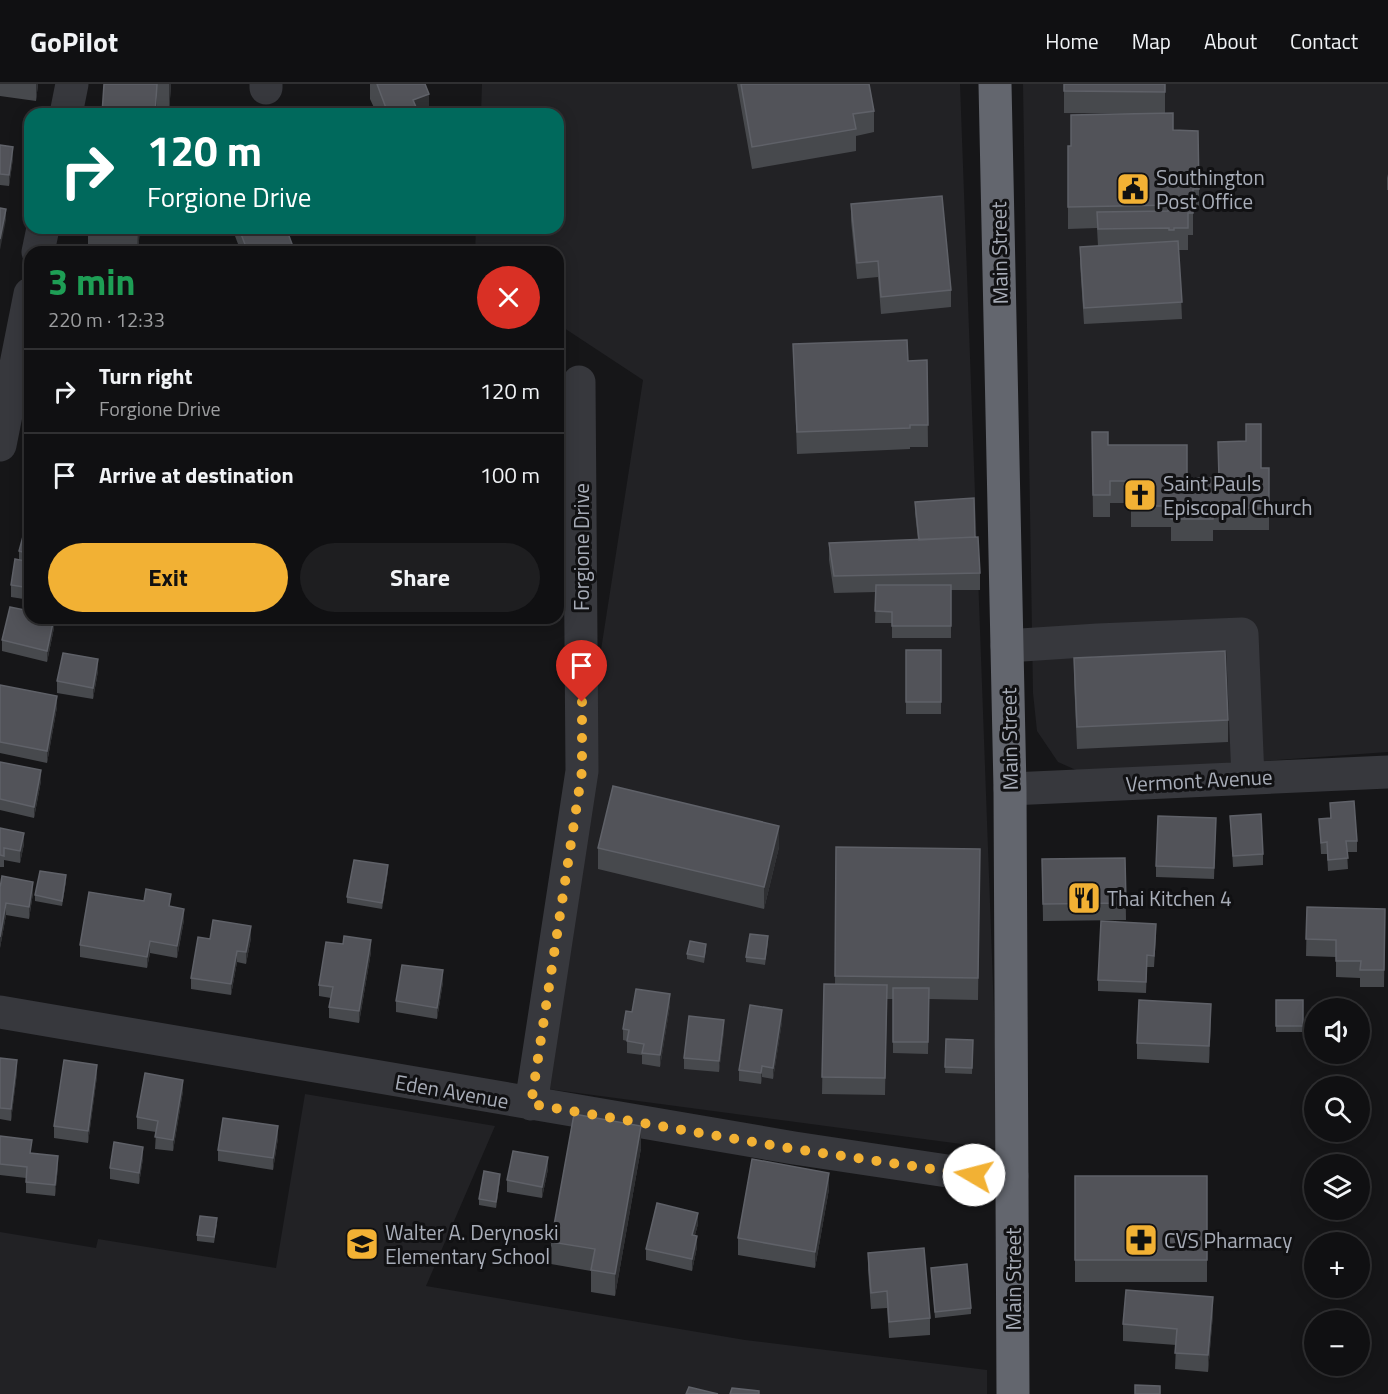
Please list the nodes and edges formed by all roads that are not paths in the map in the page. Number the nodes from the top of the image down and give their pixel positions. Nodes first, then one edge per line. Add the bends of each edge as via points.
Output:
1 (72, 84) edge
2 (995, 84) edge
3 (67, 108) edge
4 (24, 324) edge
5 (579, 382) dead end
6 (0, 446) edge
7 (1007, 646) junction
8 (1388, 772) edge
9 (1248, 778) junction
10 (1010, 789) junction
11 (0, 1012) edge
12 (531, 1104) junction
13 (1012, 1176) junction
14 (1013, 1394) edge

1 - 3 street
2 - 7 highway, Main Street
4 - 6 street
5 - 12 street, Forgione Drive via 582,771
7 - 9 street via 1242,634
7 - 10 highway, Main Street
8 - 9 street, Vermont Avenue
9 - 10 street, Vermont Avenue
10 - 13 highway, Main Street
11 - 12 street, Eden Avenue
12 - 13 street, Eden Avenue via 794,1149 974,1175
13 - 14 highway, Main Street

